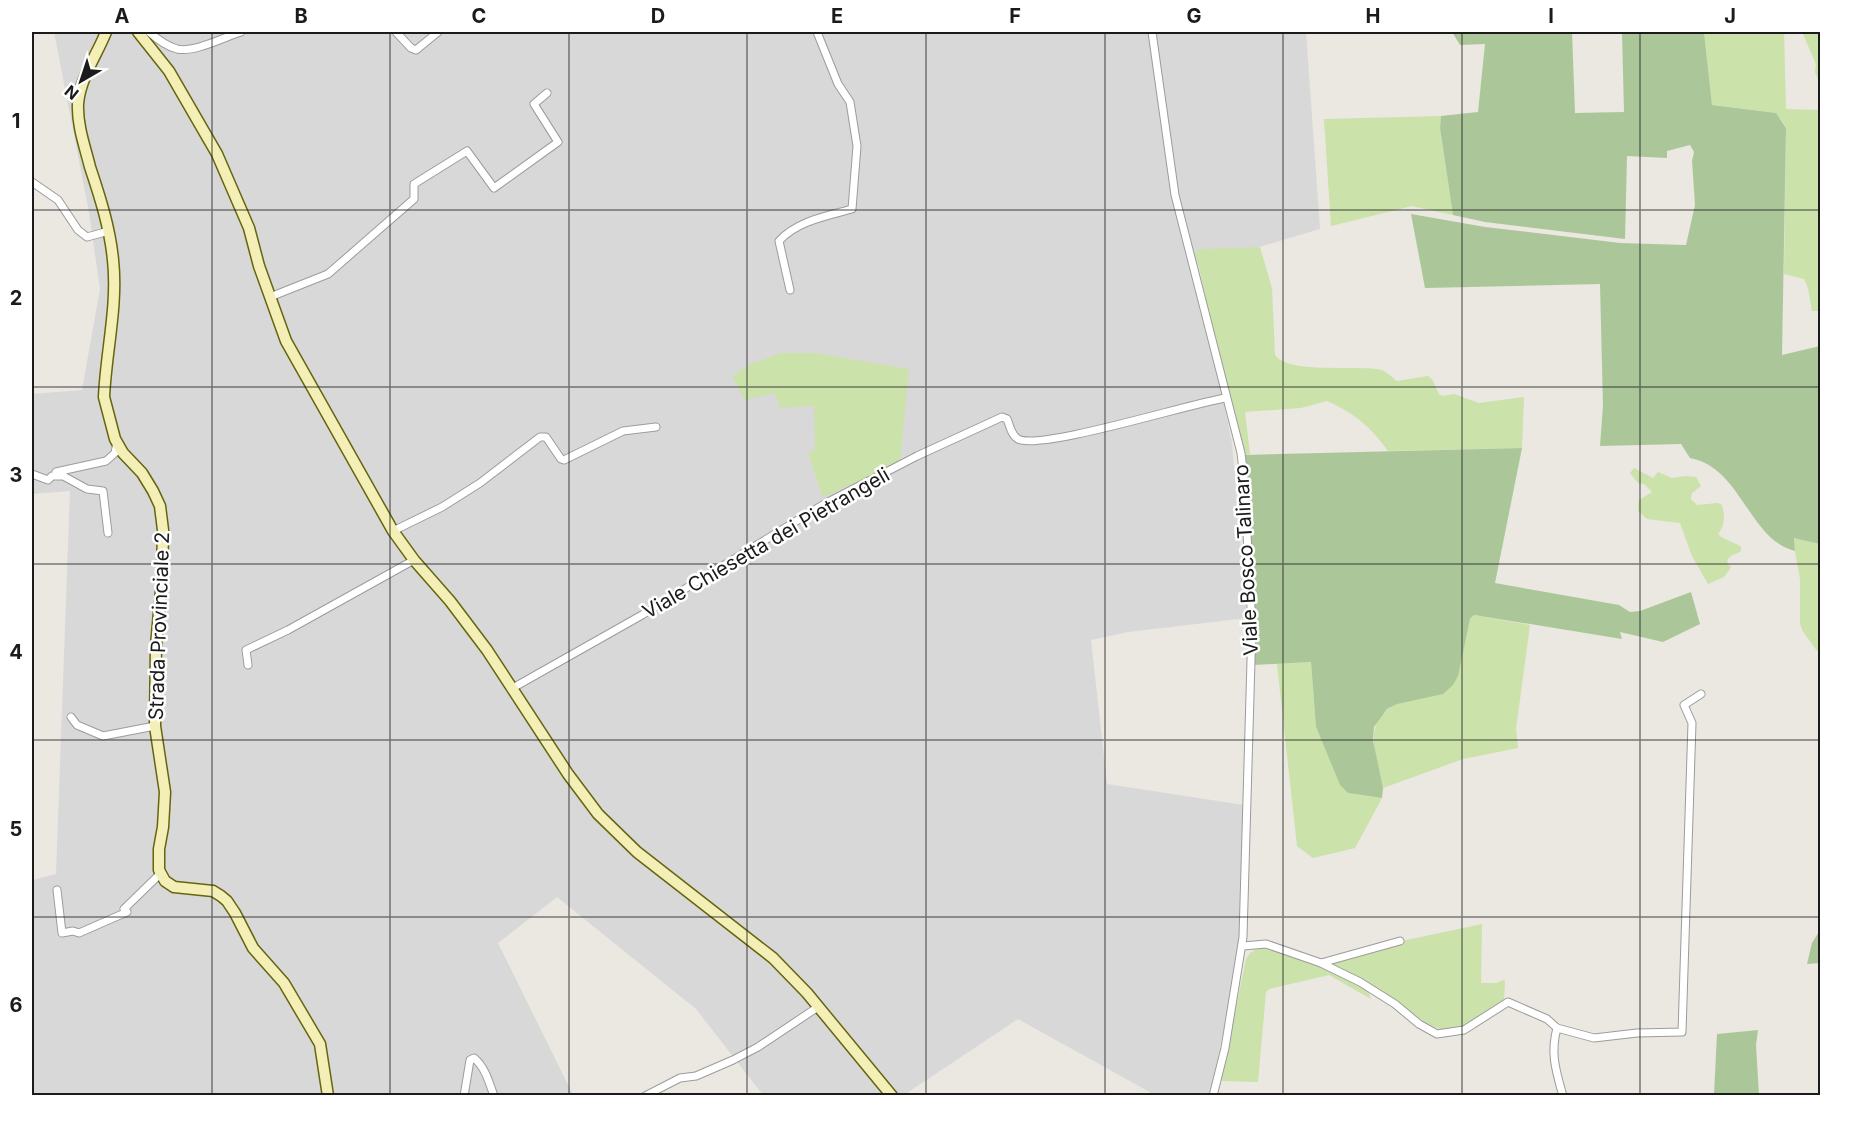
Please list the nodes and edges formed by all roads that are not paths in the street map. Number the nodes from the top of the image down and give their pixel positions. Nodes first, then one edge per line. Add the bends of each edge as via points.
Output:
1 (106, 32) edge
2 (138, 32) edge
3 (149, 32) edge
4 (240, 32) edge
5 (396, 32) edge
6 (438, 32) edge
7 (817, 32) edge
8 (1152, 32) edge
9 (547, 93) dead end
10 (32, 182) edge
11 (109, 231) junction
12 (790, 290) dead end
13 (270, 297) junction
14 (1226, 398) junction
15 (656, 427) dead end
16 (117, 442) junction
17 (32, 474) edge
18 (63, 476) junction
19 (393, 531) junction
20 (108, 534) dead end
21 (414, 560) junction
22 (248, 665) dead end
23 (511, 689) junction
24 (1701, 694) dead end
25 (71, 717) dead end
26 (155, 726) junction
27 (161, 873) junction
28 (57, 890) dead end
29 (1400, 941) dead end
30 (1243, 946) junction
31 (1321, 963) junction
32 (818, 1006) junction
33 (1557, 1028) junction
34 (328, 1095) edge
35 (464, 1095) edge
36 (494, 1095) edge
37 (645, 1095) edge
38 (892, 1095) edge
39 (1213, 1095) edge
40 (1563, 1095) edge

1 - 11 main road, Strada Provinciale 2 via 83,82 78,104 84,147
2 - 13 main road via 169,71 217,154 249,228
3 - 4 street via 179,50
5 - 6 street via 416,50
7 - 12 street via 838,84 850,102 857,146 852,209 818,218 787,232 779,241
8 - 14 street, Viale Bosco Talinaro via 1175,195
9 - 13 street via 534,104 558,142 494,188 467,151 414,184 414,199 328,274
10 - 11 street via 58,200 87,237
11 - 16 main road, Strada Provinciale 2 via 115,280 104,397
13 - 19 main road via 286,341
14 - 23 street, Viale Chiesetta dei Pietrangeli via 1050,439 1016,438 1007,419 1002,417 826,503 652,610
14 - 30 street, Viale Bosco Talinaro via 1244,478 1252,626
15 - 19 street via 623,431 563,460 546,437 540,437 452,501
16 - 18 street via 114,453 106,460 56,472
16 - 26 main road, Strada Provinciale 2 via 142,473 160,506 162,580
17 - 18 street via 48,480
18 - 20 street via 87,489 103,491
19 - 21 main road
21 - 22 street via 246,650
21 - 23 main road via 487,650
23 - 32 main road via 598,814 637,852 773,958
24 - 33 street via 1684,705 1692,723 1682,1032 1594,1038
25 - 26 street via 77,725 103,736
26 - 27 main road, Strada Provinciale 2 via 165,792 159,849
27 - 28 street via 124,909 127,912 78,933 62,933
27 - 34 main road via 174,887 213,891 227,902 253,948 284,983 320,1044
29 - 31 street
30 - 31 street via 1266,944
30 - 39 street, Viale Bosco Talinaro via 1226,1048
31 - 33 street via 1360,982 1437,1034 1464,1030 1508,1002 1547,1019
32 - 37 street via 733,1060
32 - 38 main road
33 - 40 street via 1552,1045
35 - 36 street via 470,1060 474,1058

